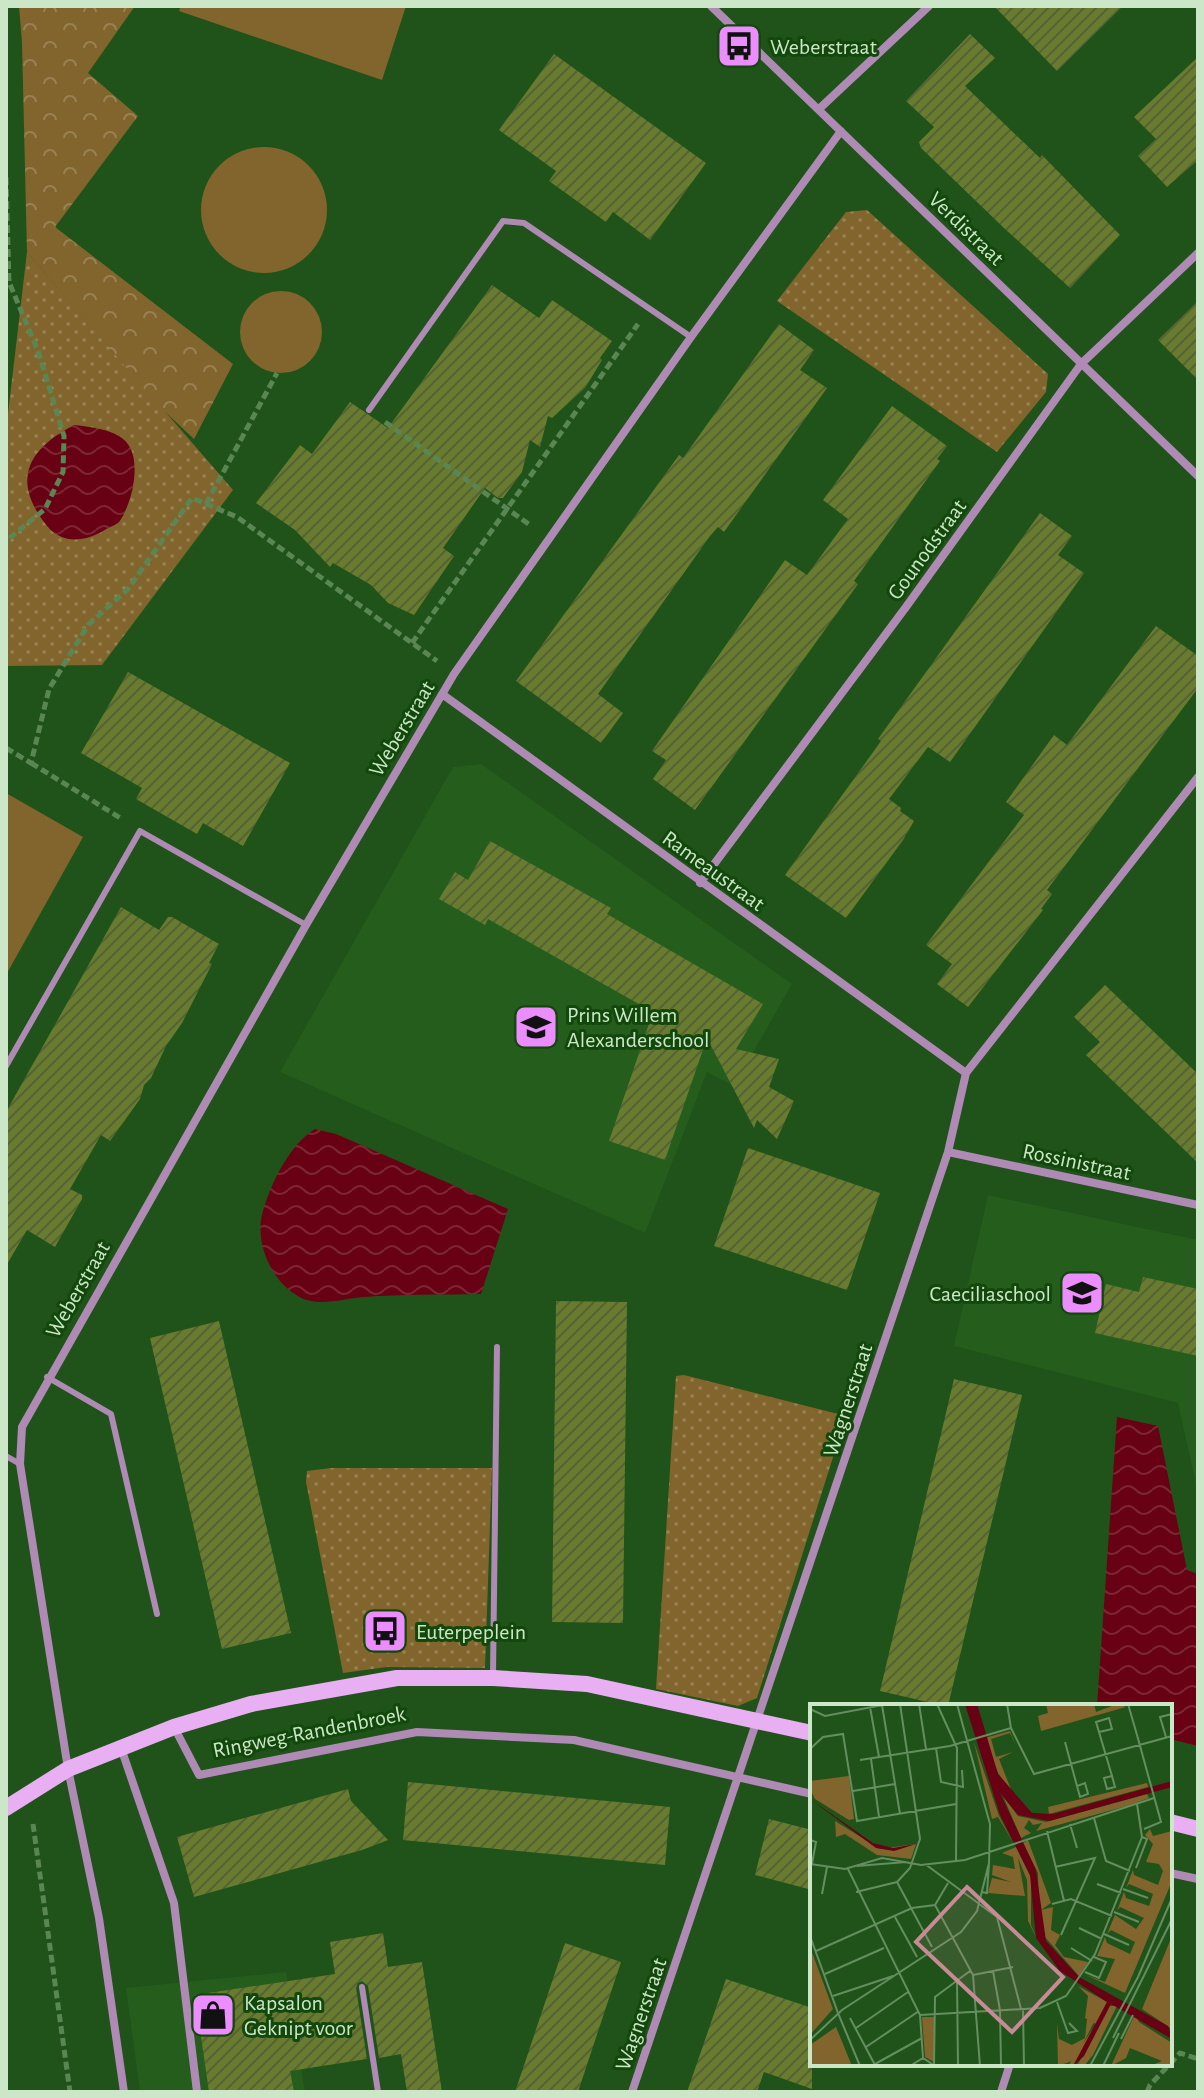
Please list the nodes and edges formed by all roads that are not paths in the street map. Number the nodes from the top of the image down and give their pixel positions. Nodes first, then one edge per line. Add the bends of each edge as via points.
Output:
1 (711, 6) edge
2 (929, 6) edge
3 (819, 109) junction
4 (841, 131) junction
5 (1198, 253) edge
6 (691, 337) junction
7 (1081, 364) junction
8 (369, 410) road end
9 (1198, 476) edge
10 (442, 694) junction
11 (1198, 777) edge
12 (700, 883) junction
13 (306, 925) junction
14 (6, 1066) edge
15 (966, 1073) junction
16 (948, 1152) junction
17 (1198, 1205) edge
18 (497, 1347) dead end
19 (47, 1377) junction
20 (6, 1456) edge
21 (20, 1464) junction
22 (157, 1614) dead end
23 (493, 1678) junction
24 (758, 1720) junction
25 (174, 1727) junction
26 (810, 1733) edge
27 (121, 1747) junction
28 (68, 1769) junction
29 (739, 1778) junction
30 (810, 1794) edge
31 (6, 1808) edge
32 (1172, 1822) edge
33 (1198, 1829) edge
34 (1172, 1873) edge
35 (1198, 1879) edge
36 (362, 1987) dead end
37 (1009, 2066) edge
38 (124, 2092) edge
39 (197, 2092) edge
40 (378, 2092) edge
41 (632, 2092) edge
42 (1001, 2092) edge

1 - 3 street, Verdistraat
2 - 3 street
3 - 4 street, Verdistraat
4 - 6 street, Weberstraat
4 - 7 street, Verdistraat
5 - 7 street, Gounodstraat
6 - 8 lane via 524,223 503,221
6 - 10 street, Weberstraat
7 - 9 street, Verdistraat
7 - 12 street, Gounodstraat
10 - 12 street, Rameaustraat
10 - 13 street, Weberstraat
11 - 15 street, Wagnerstraat
12 - 15 street, Rameaustraat
13 - 14 lane via 140,831
13 - 19 street, Weberstraat
15 - 16 street, Wagnerstraat
16 - 17 street, Rossinistraat
16 - 24 street, Wagnerstraat
18 - 23 lane
19 - 21 street, Weberstraat via 22,1427
19 - 22 lane via 111,1414
20 - 21 lane
21 - 28 street, Weberstraat
23 - 24 main road, Ringweg-Randenbroek via 587,1684
23 - 25 main road, Ringweg-Randenbroek via 397,1678 251,1704
24 - 26 main road, Ringweg-Randenbroek
24 - 29 street, Wagnerstraat
25 - 27 main road, Ringweg-Randenbroek
25 - 29 street, Ringweg-Randenbroek via 199,1775 417,1732 574,1740
27 - 28 main road, Ringweg-Randenbroek
27 - 39 street via 174,1903
28 - 31 main road, Ringweg-Randenbroek
28 - 38 street via 99,1918
29 - 30 street, Ringweg-Randenbroek
29 - 41 street, Wagnerstraat
32 - 33 main road
34 - 35 street
36 - 40 lane
37 - 42 street

